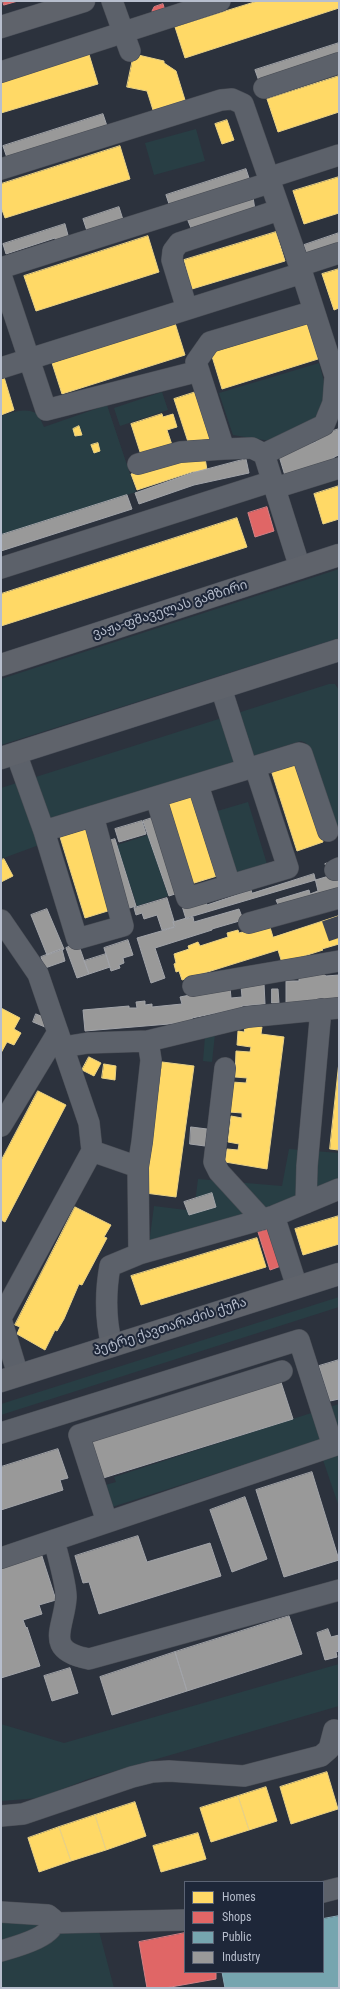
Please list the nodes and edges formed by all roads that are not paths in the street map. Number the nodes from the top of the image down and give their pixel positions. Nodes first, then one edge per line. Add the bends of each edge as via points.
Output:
1 (84, 1) edge
2 (112, 1) edge
3 (220, 1) edge
4 (1, 27) edge
5 (127, 41) junction
6 (339, 63) edge
7 (1, 72) edge
8 (264, 88) dead end
9 (339, 156) edge
10 (1, 169) edge
11 (268, 180) junction
12 (279, 210) junction
13 (339, 253) edge
14 (1, 268) edge
15 (300, 269) junction
16 (1, 275) edge
17 (187, 309) junction
18 (314, 311) junction
19 (29, 359) junction
20 (334, 359) edge
21 (1, 368) edge
22 (199, 371) junction
23 (224, 449) junction
24 (264, 454) junction
25 (138, 464) dead end
26 (339, 468) edge
27 (274, 485) junction
28 (339, 555) edge
29 (1, 568) edge
30 (300, 568) junction
31 (339, 651) edge
32 (1, 665) edge
33 (220, 688) junction
34 (9, 756) edge
35 (251, 768) junction
36 (198, 785) junction
37 (156, 798) junction
38 (92, 816) junction
39 (44, 831) junction
40 (328, 831) dead end
41 (230, 885) junction
42 (333, 906) edge
43 (249, 923) dead end
44 (4, 936) edge
45 (339, 961) edge
46 (193, 986) dead end
47 (330, 1009) edge
48 (61, 1040) junction
49 (148, 1041) junction
50 (225, 1068) dead end
51 (1, 1126) edge
52 (92, 1151) junction
53 (138, 1167) junction
54 (339, 1189) edge
55 (306, 1203) junction
56 (268, 1217) junction
57 (139, 1254) junction
58 (339, 1274) edge
59 (297, 1287) junction
60 (1, 1319) edge
61 (112, 1346) junction
62 (282, 1371) dead end
63 (9, 1378) edge
64 (1, 1434) edge
65 (336, 1445) edge
66 (107, 1522) junction
67 (54, 1540) junction
68 (1, 1558) edge
69 (339, 1590) edge
70 (334, 1730) dead end
71 (1, 1816) edge
72 (339, 1888) edge
73 (324, 1892) edge
74 (1, 1912) edge
75 (184, 1920) edge
76 (54, 1923) junction
77 (1, 1951) edge

1 - 4 main road
2 - 5 street
3 - 5 street
5 - 7 street
6 - 8 street
9 - 11 street
10 - 11 street via 221,100 232,99 243,104
11 - 12 street
11 - 14 street
12 - 15 street
12 - 17 street via 178,243 173,250 172,260
13 - 15 street
15 - 17 street
15 - 18 street
16 - 19 street
17 - 19 street
18 - 20 street
18 - 22 street via 210,342 196,362
19 - 21 street
19 - 22 street via 46,410
20 - 24 street via 333,403 324,426
22 - 23 street
23 - 24 street via 252,448
23 - 25 street via 180,452
24 - 27 street
26 - 27 street
27 - 29 street
27 - 30 street
28 - 30 main road, ვაჟა-ფშაველას გამზირი
30 - 32 main road, ვაჟა-ფშაველას გამზირი
31 - 33 main road
33 - 34 main road
33 - 35 street
34 - 39 street
35 - 36 street
35 - 40 street via 302,754
35 - 41 street via 288,868
36 - 37 street
36 - 41 street
37 - 38 street
37 - 41 street via 187,898
38 - 39 street
38 - 39 street via 123,926 77,939
42 - 43 street
44 - 48 street via 38,974
45 - 46 street
47 - 49 street via 247,1017
47 - 55 street via 307,1166
48 - 49 street
48 - 51 street
48 - 52 street via 89,1122
49 - 53 street via 152,1060
50 - 56 street via 214,1162 219,1172
52 - 53 street
52 - 60 street
53 - 57 street
54 - 55 street
55 - 56 street
56 - 57 street
56 - 59 street
57 - 61 street via 110,1266 106,1291 107,1320
58 - 59 main road, პეტრე ქავთარაძის ქუჩა
59 - 61 main road, პეტრე ქავთარაძის ქუჩა
60 - 63 street
61 - 63 main road, პეტრე ქავთარაძის ქუჩა
62 - 66 street via 79,1435
64 - 65 street via 299,1340
65 - 66 street
66 - 67 street
67 - 68 street
67 - 69 street via 66,1597 60,1638 63,1648 73,1656 89,1659
70 - 71 street via 329,1749 321,1756 244,1776 152,1772 23,1814
72 - 73 street
74 - 76 street via 48,1916
75 - 76 street
76 - 77 street via 52,1930 28,1943

